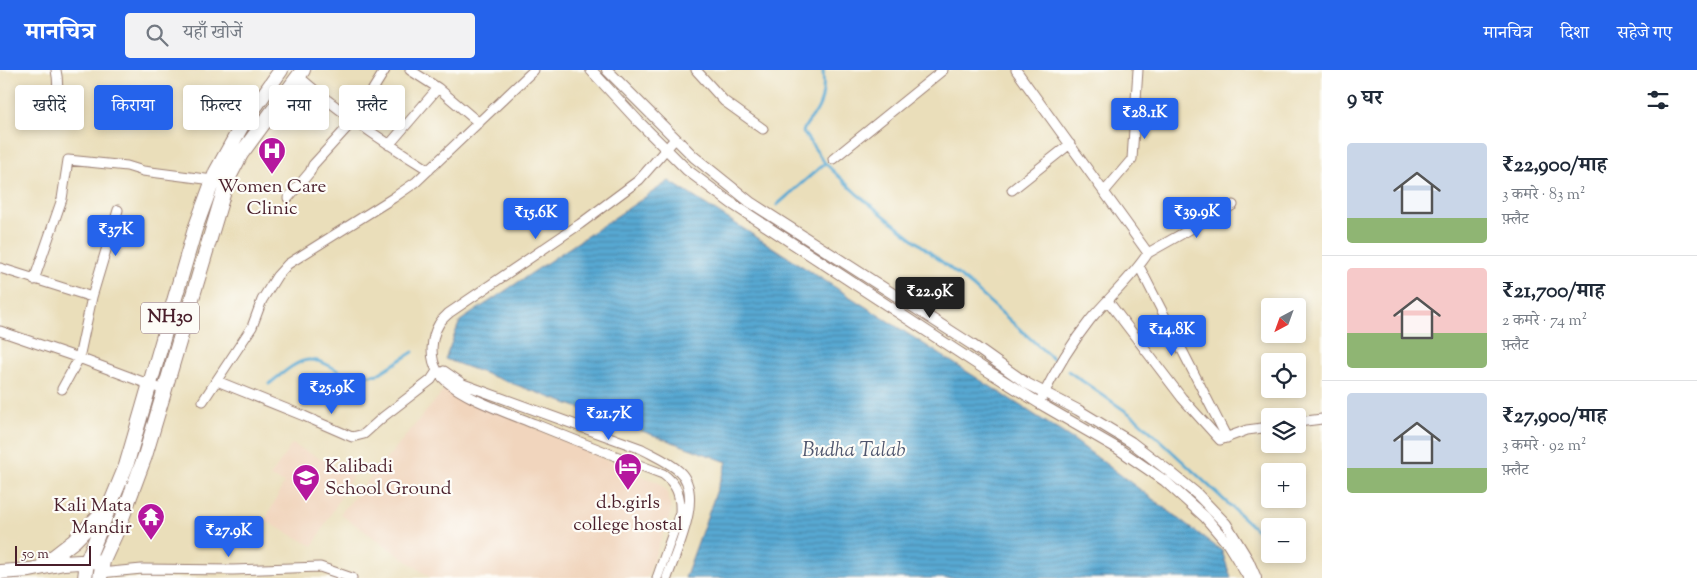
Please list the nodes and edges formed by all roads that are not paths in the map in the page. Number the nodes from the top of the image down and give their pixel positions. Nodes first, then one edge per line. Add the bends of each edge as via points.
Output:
1 (56, 70) edge
2 (385, 70) edge
3 (410, 70) edge
4 (534, 70) edge
5 (591, 70) edge
6 (607, 70) edge
7 (696, 70) edge
8 (943, 70) edge
9 (1016, 70) edge
10 (1138, 70) edge
11 (279, 71) edge
12 (301, 73) edge
13 (57, 85) edge
14 (376, 85) edge
15 (438, 88) junction
16 (339, 110) edge
17 (479, 123) junction
18 (763, 129) dead end
19 (345, 130) edge
20 (368, 130) edge
21 (675, 139) junction
22 (1070, 144) junction
23 (389, 145) junction
24 (667, 148) junction
25 (833, 159) dead end
26 (429, 170) junction
27 (213, 180) junction
28 (1012, 190) dead end
29 (1104, 192) junction
30 (288, 198) dead end
31 (1234, 204) dead end
32 (118, 210) dead end
33 (1148, 253) junction
34 (1140, 266) junction
35 (0, 268) edge
36 (34, 280) junction
37 (92, 297) junction
38 (1108, 301) junction
39 (0, 331) edge
40 (432, 355) junction
41 (78, 358) junction
42 (437, 371) junction
43 (217, 381) junction
44 (150, 385) junction
45 (62, 389) dead end
46 (164, 390) junction
47 (1044, 393) junction
48 (203, 401) dead end
49 (1039, 403) junction
50 (1322, 419) edge
51 (1306, 421) edge
52 (1261, 428) edge
53 (1227, 438) junction
54 (111, 503) junction
55 (87, 562) junction
56 (40, 567) junction
57 (101, 571) edge
58 (0, 572) edge
59 (85, 578) edge
60 (352, 578) edge
61 (657, 578) edge
62 (667, 578) edge
63 (1249, 578) edge
64 (1256, 578) edge

1 - 13 street
2 - 14 street
3 - 15 street
4 - 17 street
5 - 24 street
6 - 21 street
7 - 18 street via 724,101
8 - 25 street
9 - 22 street
10 - 29 street via 1132,160
11 - 27 main road, NH30 via 241,126
12 - 16 street via 324,99
12 - 46 main road, NH30 via 241,154 227,181
15 - 17 street
15 - 23 street
17 - 26 street
19 - 30 street
20 - 23 street
21 - 24 street
21 - 47 street via 750,202
22 - 28 street
22 - 29 street
23 - 26 street
24 - 40 street via 639,180 449,313 433,338
24 - 49 street via 687,170 731,203
26 - 43 street via 394,198 288,264 276,276 252,327
27 - 36 street via 68,160 62,199
27 - 44 main road, NH30 via 195,229
29 - 33 street
31 - 33 street
32 - 37 street
33 - 34 street
34 - 38 street
34 - 53 street
35 - 36 street
36 - 37 street
37 - 41 street
38 - 47 street via 1090,320
38 - 53 street via 1182,398 1220,440
39 - 41 street
40 - 42 street
40 - 62 street via 447,374 463,384 642,450 681,472 688,483 690,509
41 - 44 street
41 - 45 street
42 - 43 street via 431,380 364,434 352,437
42 - 61 street via 465,394 490,406 663,474 672,481 678,492 680,513
43 - 48 street
44 - 46 street
44 - 54 main road, NH30 via 126,466
46 - 57 main road, NH30 via 144,456
47 - 49 street
47 - 64 street via 1131,442 1197,494 1226,524
49 - 63 street via 1117,448 1165,481 1205,517 1228,544
50 - 51 street
52 - 53 street
54 - 55 main road, NH30
54 - 56 main road via 74,541
55 - 56 main road
55 - 57 main road
55 - 59 main road, NH30
56 - 58 main road
57 - 60 street via 320,567

